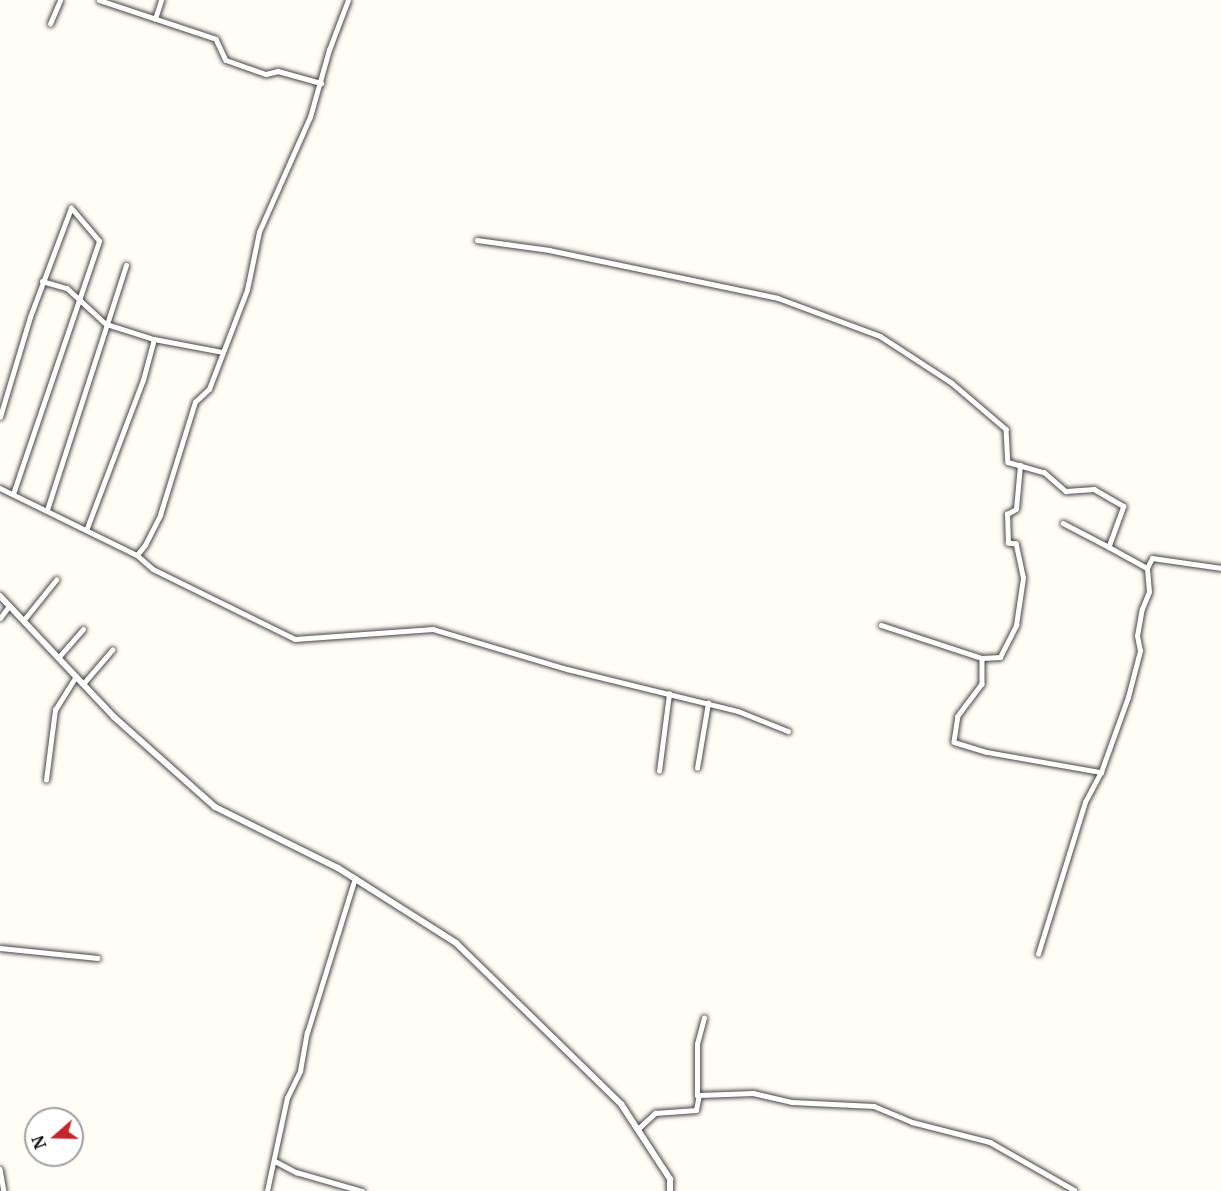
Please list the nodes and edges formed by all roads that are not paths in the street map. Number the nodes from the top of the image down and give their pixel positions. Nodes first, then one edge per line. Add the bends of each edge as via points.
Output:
1 (60, 0) edge
2 (99, 0) edge
3 (161, 0) edge
4 (348, 0) edge
5 (155, 19) junction
6 (50, 24) dead end
7 (321, 83) junction
8 (477, 240) dead end
9 (126, 265) dead end
10 (42, 281) junction
11 (80, 300) junction
12 (106, 324) junction
13 (154, 339) junction
14 (223, 352) junction
15 (0, 417) edge
16 (1020, 465) junction
17 (0, 489) edge
18 (13, 494) junction
19 (46, 510) junction
20 (1063, 523) dead end
21 (87, 528) junction
22 (1109, 547) junction
23 (137, 555) junction
24 (1147, 568) junction
25 (1221, 568) edge
26 (56, 580) dead end
27 (0, 596) edge
28 (9, 606) junction
29 (0, 618) edge
30 (23, 621) junction
31 (880, 625) dead end
32 (83, 629) dead end
33 (112, 650) dead end
34 (58, 658) junction
35 (982, 658) junction
36 (76, 677) junction
37 (83, 684) junction
38 (669, 694) junction
39 (708, 704) junction
40 (788, 731) dead end
41 (697, 768) dead end
42 (659, 771) dead end
43 (1101, 772) junction
44 (46, 780) dead end
45 (355, 878) junction
46 (0, 948) edge
47 (1038, 954) dead end
48 (97, 958) dead end
49 (704, 1018) dead end
50 (697, 1096) junction
51 (639, 1128) junction
52 (275, 1161) junction
53 (0, 1169) edge
54 (1074, 1190) edge
55 (4, 1191) edge
56 (267, 1191) edge
57 (362, 1191) edge
58 (670, 1191) edge

1 - 6 street
2 - 5 street
3 - 5 street
4 - 7 street
5 - 7 street via 216,39 226,60 266,74 278,71
7 - 14 street via 281,190 260,232 247,290
8 - 16 street via 549,250 778,298 880,336 943,376 1006,429 1008,462
9 - 12 street
10 - 11 street via 67,288
10 - 11 street via 56,254 70,208 99,242
10 - 15 street
11 - 12 street
11 - 18 street
12 - 13 street
12 - 19 street
13 - 14 street
13 - 21 street via 143,381
14 - 23 street via 209,389 195,402 160,515
16 - 22 street via 1044,472 1066,491 1094,489 1124,506
16 - 35 street via 1016,510 1007,514 1008,543 1016,544 1023,578 1016,624 1000,657
17 - 18 street
18 - 19 street
19 - 21 street
20 - 22 street
21 - 23 street
22 - 24 street
23 - 38 street via 153,569 295,639 433,629
24 - 25 street via 1152,558
24 - 43 street via 1149,592 1137,636 1140,651
26 - 30 street
27 - 28 street
28 - 29 street
28 - 30 street
30 - 34 street
31 - 35 street
32 - 34 street
33 - 37 street
34 - 36 street
35 - 43 street via 982,684 958,716 954,742 987,752
36 - 37 street
36 - 44 street via 55,710
37 - 45 street via 114,717 215,807
38 - 39 street
38 - 42 street
39 - 40 street
39 - 41 street
43 - 47 street via 1085,802
45 - 51 street via 456,943 621,1104
45 - 52 street via 307,1033 300,1071 287,1098
46 - 48 street
49 - 50 street via 697,1044
50 - 51 street via 696,1110 655,1113
50 - 54 street via 753,1093 792,1102 874,1106 912,1122 990,1142
51 - 58 street via 670,1179
52 - 56 street
52 - 57 street via 296,1172
53 - 55 street

